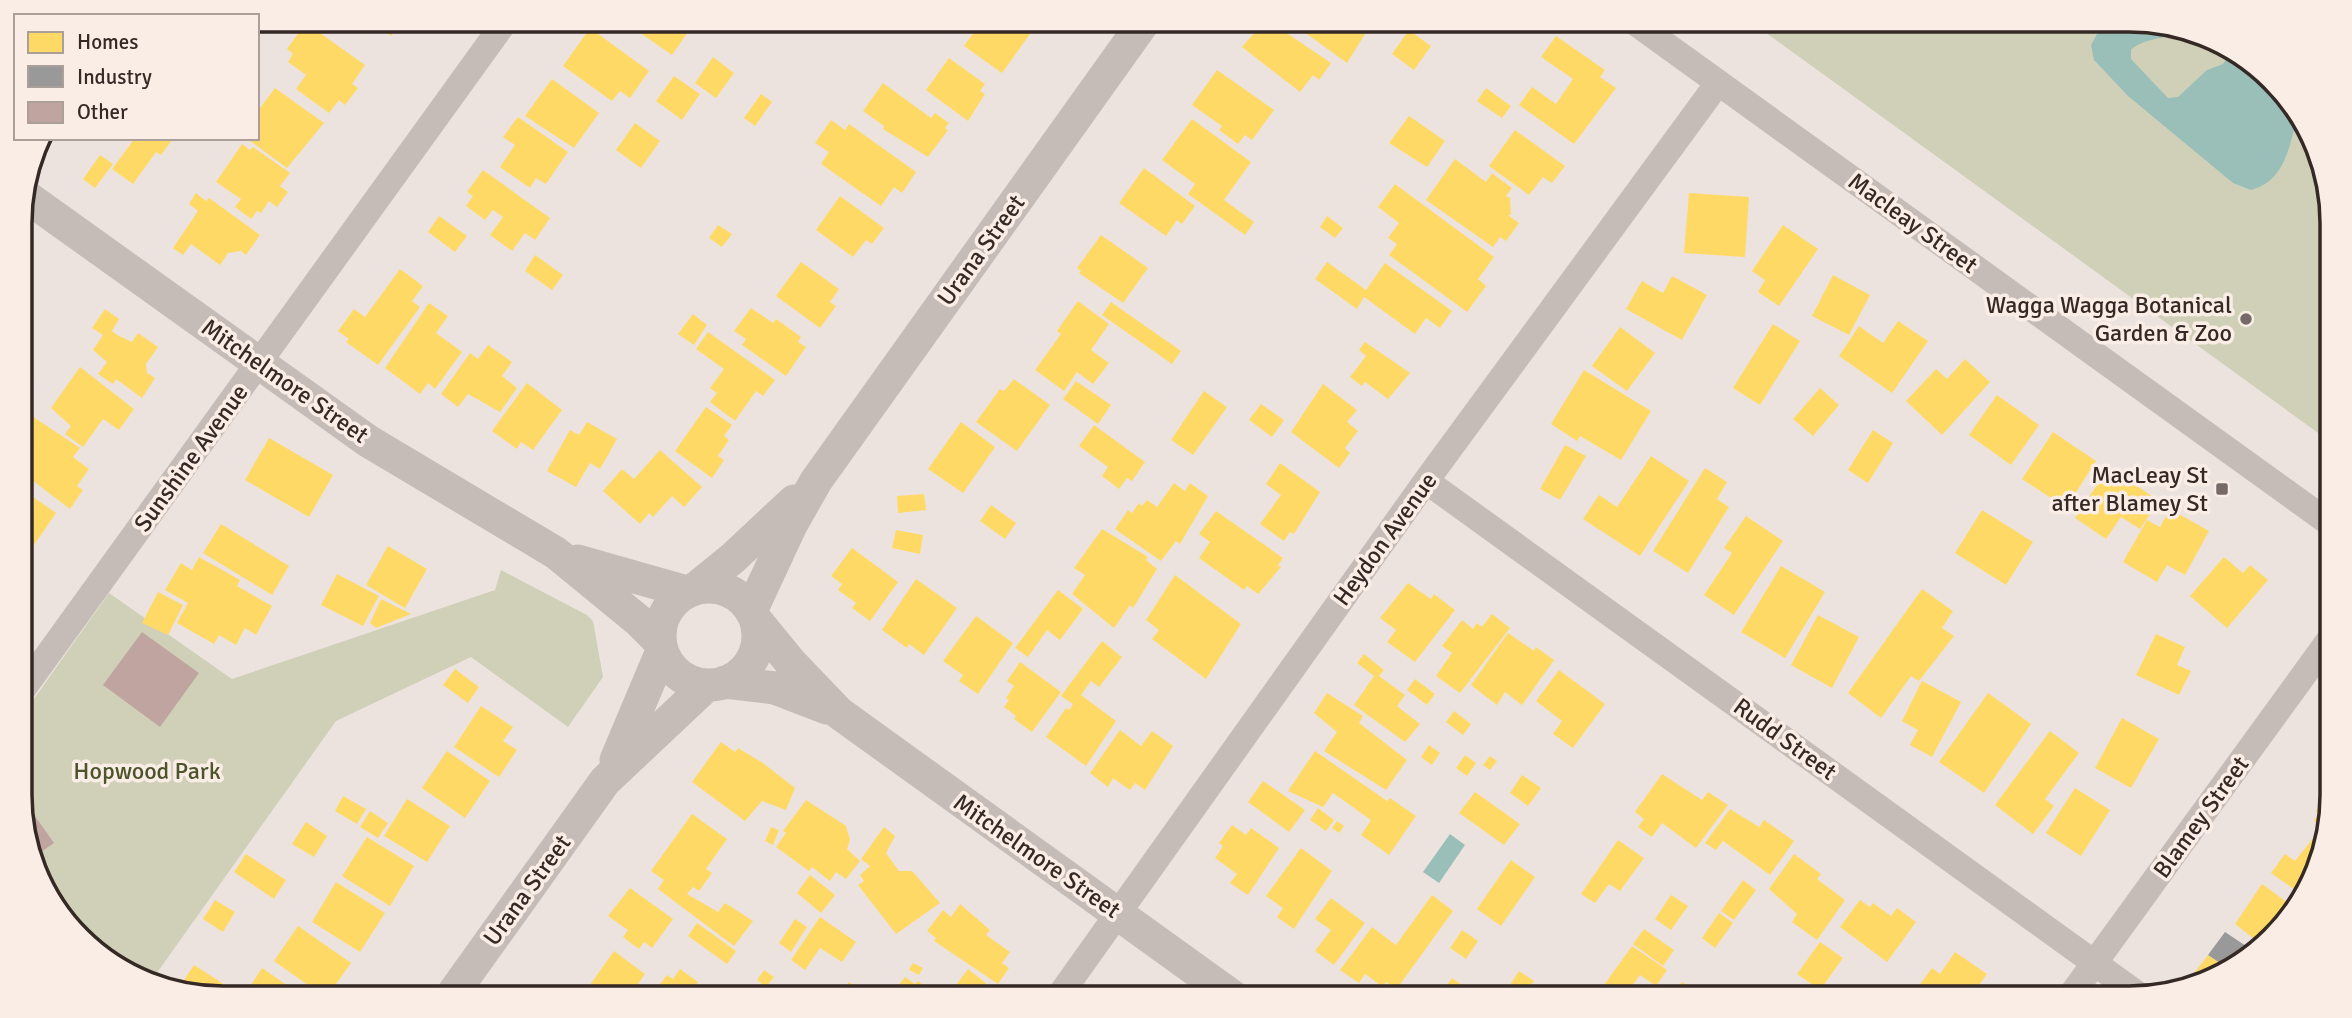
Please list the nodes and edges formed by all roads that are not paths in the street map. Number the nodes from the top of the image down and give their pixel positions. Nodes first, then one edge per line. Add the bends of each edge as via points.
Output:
1 (498, 32) edge
2 (1137, 32) edge
3 (1648, 32) edge
4 (1718, 83) junction
5 (33, 202) edge
6 (259, 364) junction
7 (816, 481) junction
8 (1426, 481) junction
9 (2320, 516) edge
10 (556, 553) junction
11 (692, 590) junction
12 (753, 615) junction
13 (661, 646) junction
14 (2320, 652) edge
15 (32, 677) edge
16 (716, 683) junction
17 (839, 713) junction
18 (606, 781) junction
19 (1118, 914) junction
20 (2094, 963) junction
21 (458, 986) edge
22 (1066, 986) edge
23 (1218, 986) edge
24 (2078, 986) edge
25 (2126, 986) edge

1 - 6 street, Sunshine Avenue
2 - 7 street, Urana Street
3 - 4 street, Macleay Street
4 - 8 street, Heydon Avenue
4 - 9 street, Macleay Street
5 - 6 street, Mitchelmore Street
6 - 10 street, Mitchelmore Street via 368,441
6 - 15 street, Sunshine Avenue
7 - 11 street, Urana Street
7 - 12 street, Urana Street via 791,525
8 - 19 street, Heydon Avenue
8 - 20 street, Rudd Street
10 - 11 street, Mitchelmore Street via 600,569
10 - 13 street, Mitchelmore Street via 639,621
11 - 12 street via 724,589 744,601
11 - 13 street via 671,604 664,616
12 - 16 street via 758,634 753,658 744,670
12 - 17 street, Mitchelmore Street
13 - 16 street via 670,667 680,676
13 - 18 street, Urana Street
14 - 20 street, Blamey Street
16 - 17 street, Mitchelmore Street via 775,688
16 - 18 street, Urana Street
17 - 19 street, Mitchelmore Street
18 - 21 street, Urana Street
19 - 22 street, Heydon Avenue
19 - 23 street, Mitchelmore Street
20 - 24 street, Blamey Street
20 - 25 street, Rudd Street

